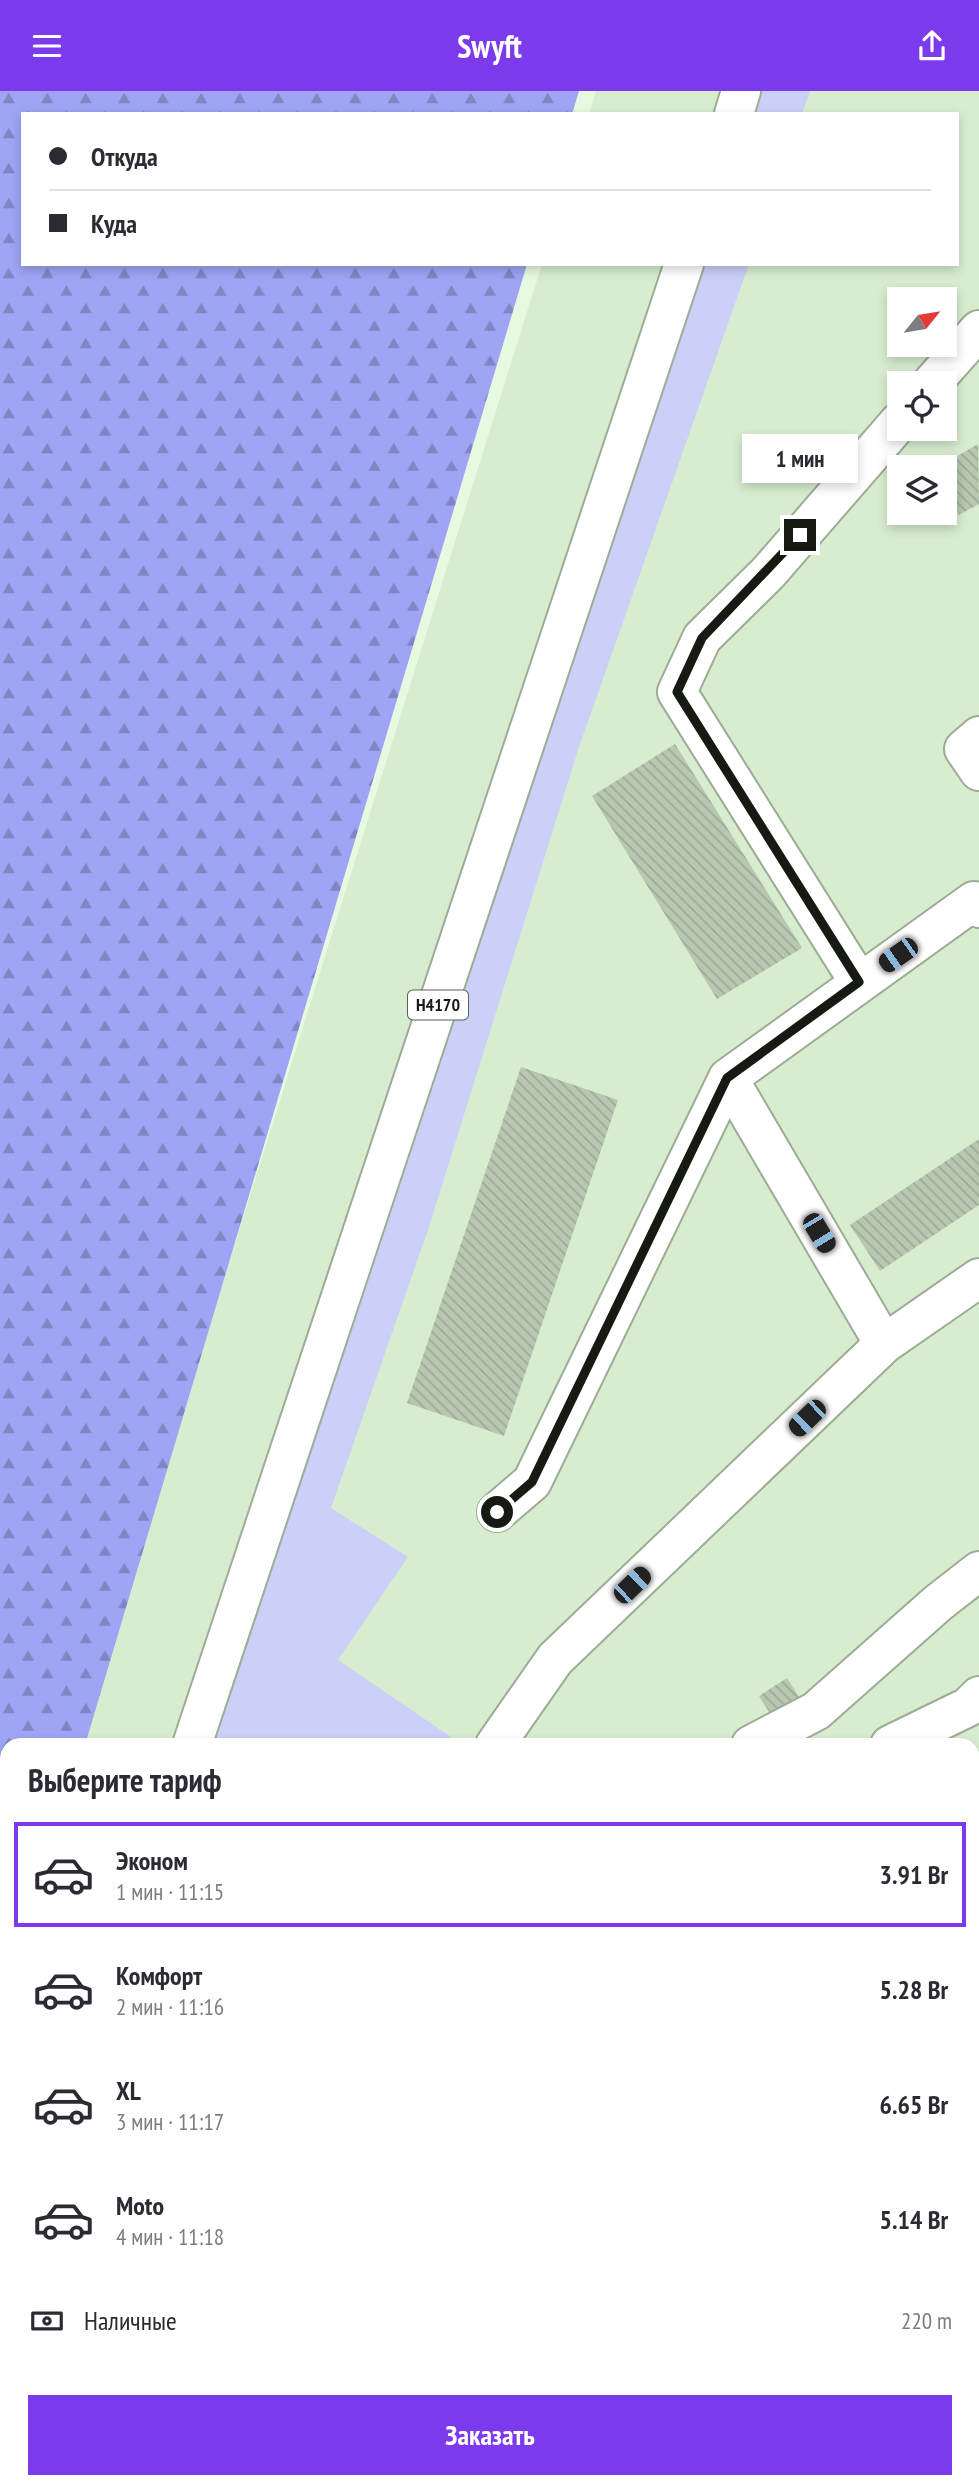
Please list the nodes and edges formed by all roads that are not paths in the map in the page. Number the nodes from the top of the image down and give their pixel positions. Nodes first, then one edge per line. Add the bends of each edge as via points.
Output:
1 (741, 91) edge
2 (735, 112) edge
3 (683, 266) edge
4 (979, 330) edge
5 (979, 370) edge
6 (943, 371) edge
7 (957, 384) edge
8 (887, 436) edge
9 (979, 736) edge
10 (979, 771) edge
11 (979, 908) edge
12 (859, 982) junction
13 (727, 1078) junction
14 (979, 1278) edge
15 (884, 1344) junction
16 (497, 1512) dead end
17 (979, 1571) edge
18 (979, 1696) edge
19 (193, 1738) edge
20 (500, 1738) edge
21 (764, 1738) edge
22 (904, 1738) edge

1 - 2 main road
3 - 19 main road, Н4170
4 - 6 main road
5 - 7 main road
8 - 12 main road via 768,573 702,638 677,692
9 - 10 main road via 964,749
11 - 12 main road via 974,901
12 - 13 main road
13 - 15 main road
13 - 16 main road via 532,1482
14 - 15 main road
15 - 20 main road via 555,1659
17 - 21 main road via 816,1711
18 - 22 main road via 968,1707

